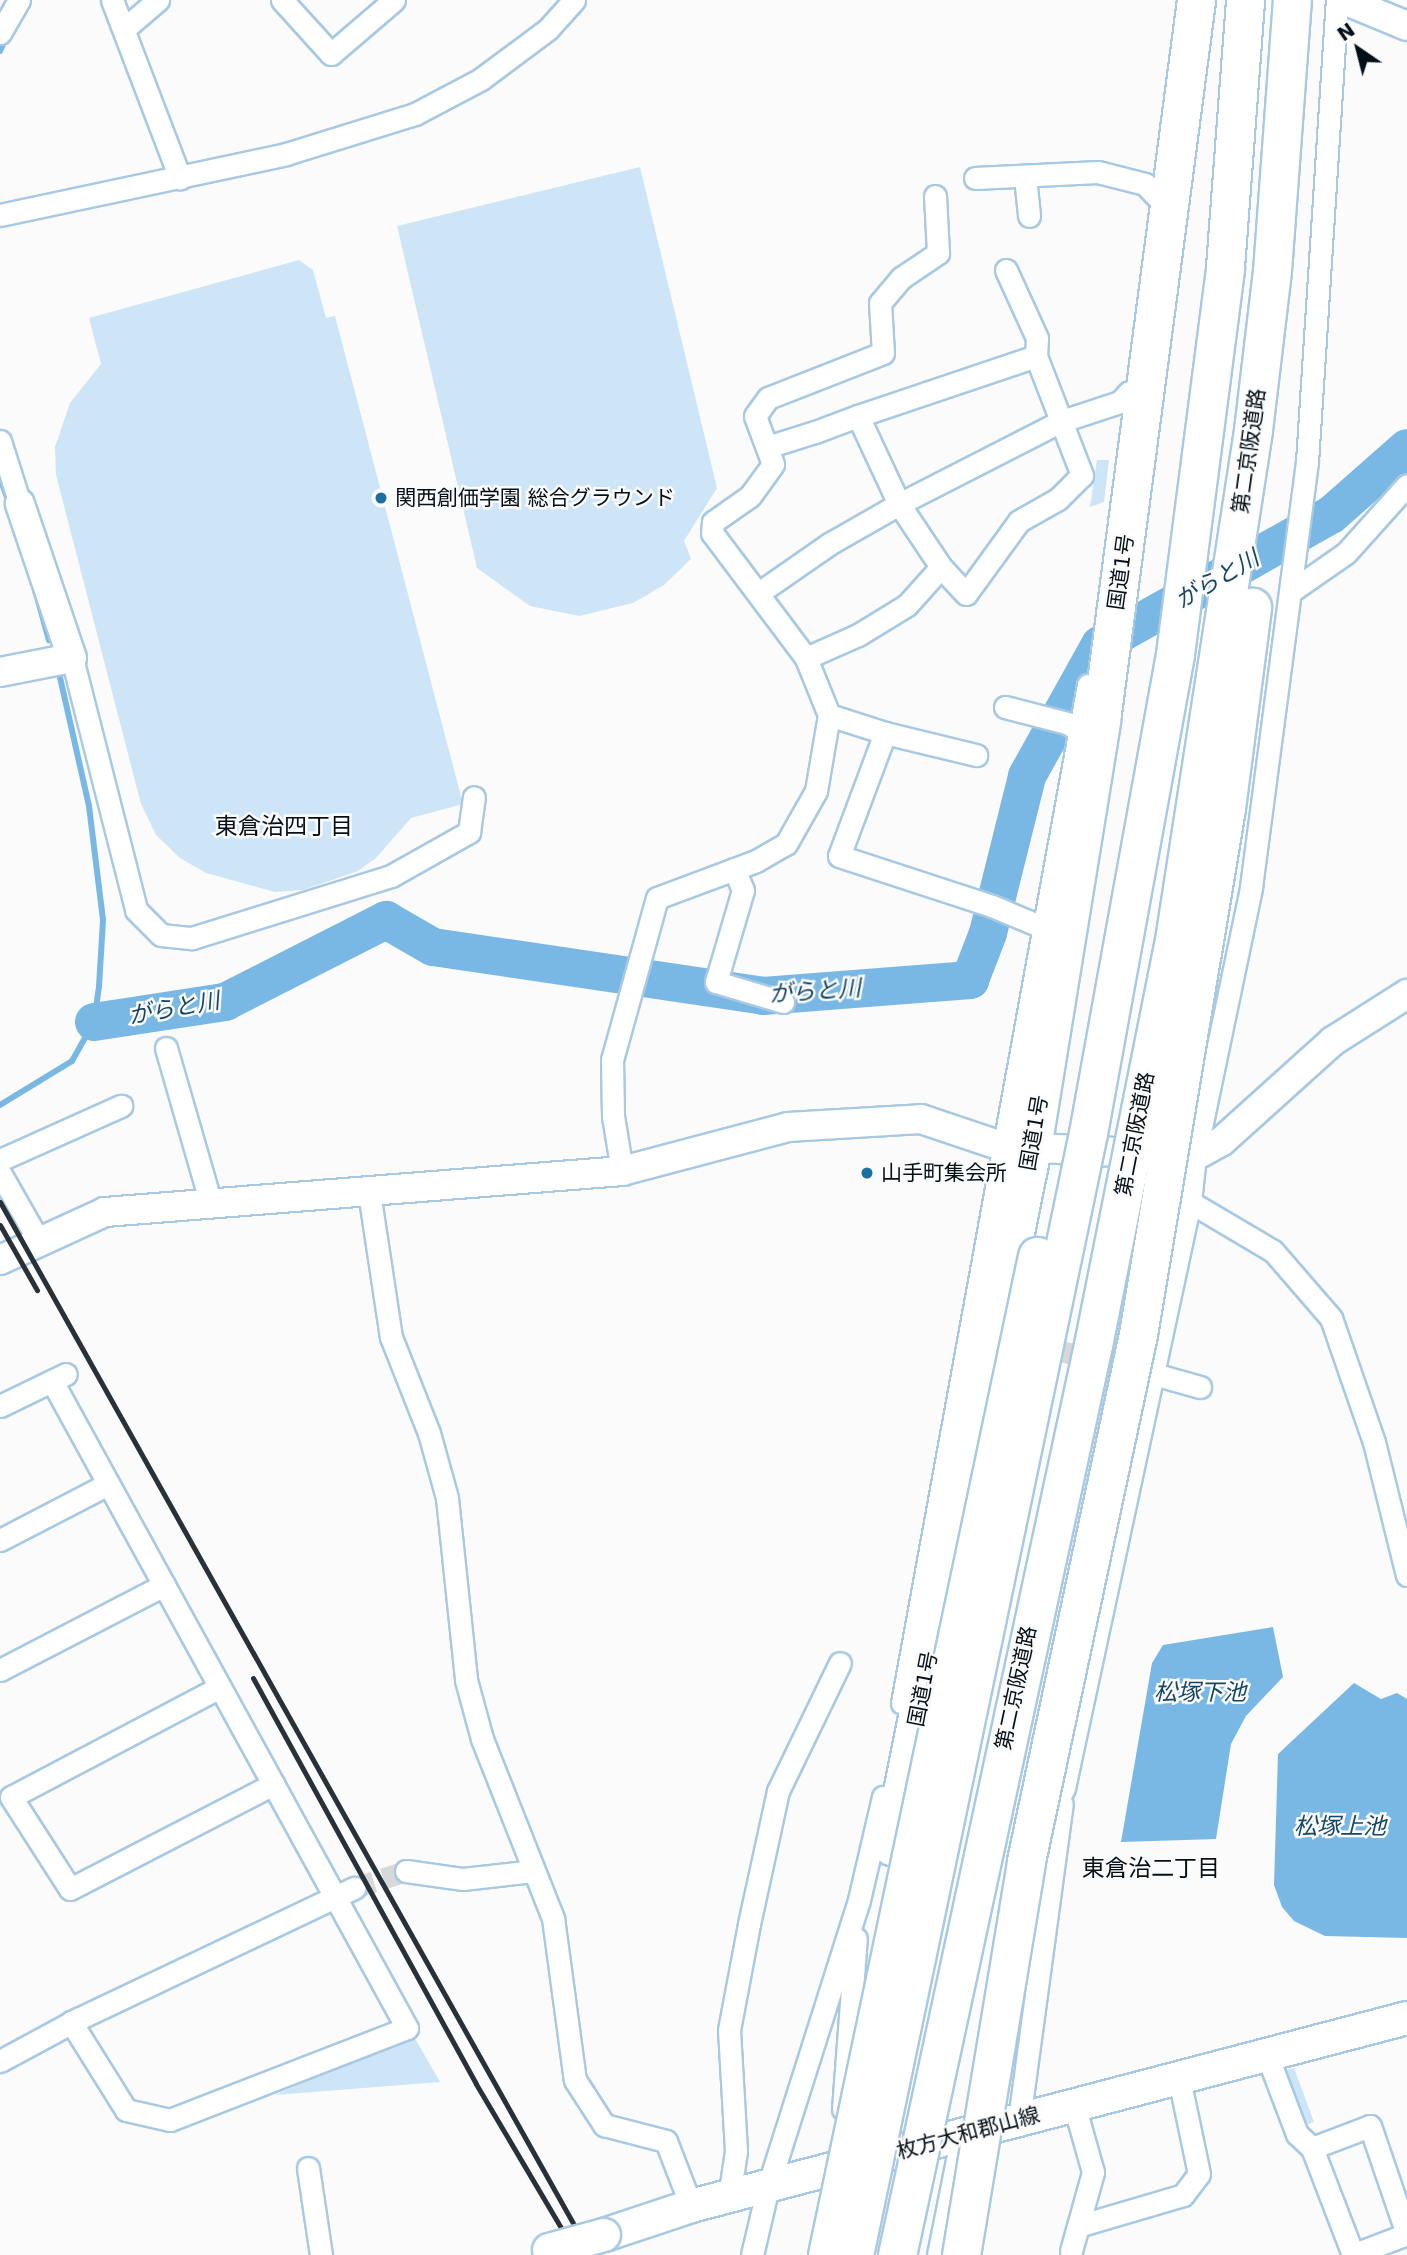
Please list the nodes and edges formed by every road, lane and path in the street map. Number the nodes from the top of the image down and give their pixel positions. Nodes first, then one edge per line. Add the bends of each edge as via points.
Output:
1 (19, 0) edge
2 (113, 0) edge
3 (158, 0) edge
4 (282, 0) edge
5 (394, 0) edge
6 (574, 0) edge
7 (1185, 0) edge
8 (1196, 0) edge
9 (1245, 0) edge
10 (1292, 0) edge
11 (1307, 0) edge
12 (1336, 0) edge
13 (1343, 0) edge
14 (1407, 26) edge
15 (124, 29) junction
16 (0, 33) edge
17 (1025, 177) junction
18 (180, 178) junction
19 (975, 178) dead end
20 (935, 196) dead end
21 (1157, 197) junction
22 (0, 215) edge
23 (1029, 216) dead end
24 (1006, 270) dead end
25 (1035, 356) junction
26 (1129, 392) junction
27 (858, 416) junction
28 (1059, 422) junction
29 (0, 441) edge
30 (767, 447) junction
31 (1407, 485) edge
32 (20, 504) joint
33 (899, 504) junction
34 (941, 566) junction
35 (760, 592) junction
36 (1290, 592) junction
37 (806, 658) junction
38 (72, 659) junction
39 (0, 672) edge
40 (1005, 707) dead end
41 (829, 715) junction
42 (1091, 726) junction
43 (885, 733) junction
44 (976, 755) dead end
45 (474, 797) dead end
46 (734, 869) junction
47 (1042, 927) junction
48 (1126, 930) junction
49 (1407, 994) edge
50 (783, 1002) dead end
51 (166, 1048) dead end
52 (121, 1106) dead end
53 (1134, 1139) junction
54 (1017, 1147) junction
55 (1195, 1156) junction
56 (0, 1160) edge
57 (622, 1171) junction
58 (0, 1173) edge
59 (369, 1192) junction
60 (1190, 1202) junction
61 (211, 1204) junction
62 (40, 1243) junction
63 (0, 1260) edge
64 (1150, 1373) junction
65 (1199, 1387) dead end
66 (0, 1406) edge
67 (108, 1484) junction
68 (0, 1541) edge
69 (1407, 1574) edge
70 (163, 1585) junction
71 (840, 1663) dead end
72 (0, 1670) edge
73 (220, 1687) junction
74 (273, 1784) junction
75 (1064, 1788) junction
76 (1026, 1861) junction
77 (406, 1871) tunnel mouth
78 (533, 1871) junction
79 (344, 1893) junction
80 (859, 1900) junction
81 (1407, 2018) edge
82 (71, 2022) junction
83 (1267, 2055) junction
84 (0, 2061) edge
85 (1178, 2078) junction
86 (1074, 2105) junction
87 (843, 2111) junction
88 (1019, 2120) junction
89 (962, 2135) junction
90 (1312, 2148) junction
91 (308, 2168) dead end
92 (768, 2187) junction
93 (729, 2197) junction
94 (691, 2206) junction
95 (1078, 2226) junction
96 (1071, 2250) dead end
97 (540, 2253) edge
98 (321, 2255) edge
99 (752, 2255) edge
100 (811, 2255) edge
101 (827, 2255) edge
102 (854, 2255) edge
103 (897, 2255) edge
104 (938, 2255) edge
105 (944, 2255) edge
106 (961, 2255) edge
107 (1354, 2255) edge

1 - 16 street
2 - 15 street
3 - 15 street
4 - 5 street via 331,54
6 - 18 street via 548,29 481,79 415,114 286,154
7 - 21 street
8 - 42 highway, 国道1号 via 1122,558
9 - 48 highway, 第二京阪道路, bridge via 1225,267 1206,426 1175,654
10 - 53 highway, 第二京阪道路, bridge via 1273,257 1253,430 1174,940
11 - 76 highway, bridge via 1289,313 1226,808 1138,1334
12 - 36 street via 1307,463
13 - 14 street
15 - 18 street
17 - 19 street
17 - 21 street via 1098,172 1145,184
17 - 23 street
18 - 22 street
20 - 30 street via 938,253 901,278 880,303 883,353 768,398 755,416
21 - 26 street
24 - 25 street via 1037,338
25 - 27 street
25 - 28 street
26 - 28 street via 1120,402
26 - 42 street
27 - 30 street
27 - 33 street
28 - 33 street
28 - 34 street via 1082,475 1058,499 1019,521 966,594
29 - 32 street
30 - 35 street via 774,464 750,496 713,522 712,533
31 - 36 street via 1346,554
32 - 38 street
33 - 34 street
33 - 35 street via 829,544
34 - 37 street via 906,605 858,635
35 - 37 street
36 - 55 street via 1251,887
37 - 41 street
38 - 39 street
38 - 45 street via 136,910 161,935 192,939 391,877 468,832
40 - 42 street
41 - 43 street
41 - 46 street via 816,791 786,844
42 - 47 street
42 - 54 highway, 国道1号
43 - 44 street
43 - 47 street via 839,856
46 - 50 street via 743,890 716,982
46 - 57 street via 657,898 612,1060 613,1116
47 - 54 street
48 - 101 highway, bridge via 1068,1115
48 - 102 highway, 第二京阪道路, bridge
49 - 55 street via 1333,1041 1248,1120
51 - 61 street
52 - 56 street
53 - 103 highway, 第二京阪道路, bridge
53 - 105 highway, bridge via 1118,1343 1065,1551
54 - 55 street
54 - 57 street via 921,1119 788,1126
54 - 80 street via 892,1761
54 - 87 highway, 国道1号
55 - 60 street
57 - 59 street
58 - 62 street
59 - 61 street
59 - 78 street via 391,1337 429,1433 447,1498 466,1680 482,1739
60 - 64 street
60 - 69 street via 1273,1251 1331,1318 1374,1443
61 - 62 street via 105,1212
62 - 63 street
64 - 65 street
64 - 75 street
66 - 67 street via 59,1377
67 - 68 street
67 - 70 street
70 - 72 street
70 - 73 street
71 - 93 street via 778,1791 749,1924 729,2030 736,2151
73 - 74 street
73 - 74 street via 10,1797 70,1889
74 - 79 street
75 - 76 street
75 - 88 street
76 - 106 highway, bridge
77 - 78 street via 463,1879
78 - 94 street via 553,1918 575,2080 604,2125 666,2141
79 - 82 street
79 - 82 street via 407,2028 170,2120 126,2110
80 - 87 street
80 - 92 street
81 - 83 main road, 枚方大和郡山線
82 - 84 street
83 - 85 main road, 枚方大和郡山線
83 - 90 street via 1297,2134
85 - 86 main road, 枚方大和郡山線
85 - 95 street via 1199,2174 1183,2195
86 - 88 main road, 枚方大和郡山線
86 - 95 street via 1093,2172
87 - 100 highway, 国道1号
88 - 89 main road, 枚方大和郡山線
89 - 92 main road, 枚方大和郡山線
89 - 104 street
90 - 107 street
90 - 107 street via 1370,2126 1407,2234
91 - 98 street
92 - 93 main road, 枚方大和郡山線
92 - 99 street
93 - 94 main road, 枚方大和郡山線
94 - 97 main road, 枚方大和郡山線, bridge
95 - 96 street

